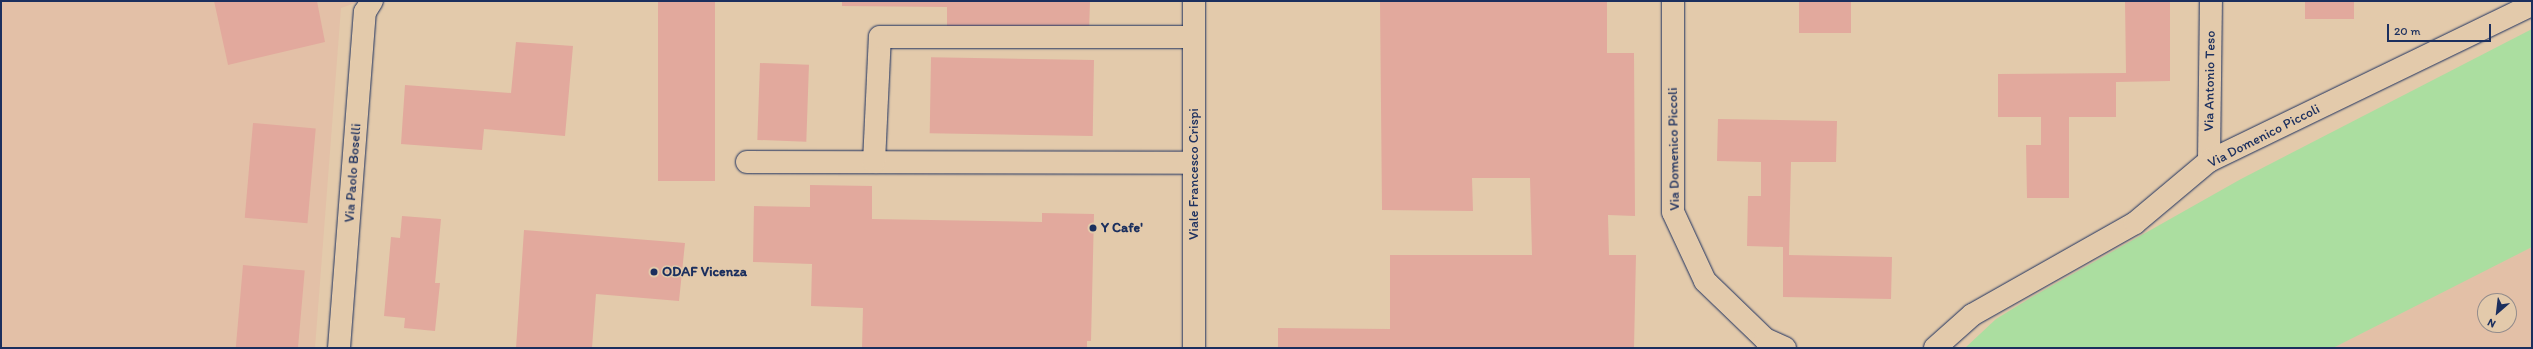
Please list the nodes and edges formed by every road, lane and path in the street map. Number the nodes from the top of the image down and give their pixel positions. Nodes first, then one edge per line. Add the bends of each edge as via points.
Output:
1 (372, 1) edge
2 (1194, 1) edge
3 (1673, 1) edge
4 (2211, 1) edge
5 (2532, 5) edge
6 (1194, 37) junction
7 (2209, 161) junction
8 (747, 162) dead end
9 (874, 162) junction
10 (1194, 163) junction
11 (339, 348) edge
12 (1194, 348) edge
13 (1785, 348) edge
14 (1935, 348) edge

1 - 11 street, Via Paolo Boselli via 365,12
2 - 6 street, Viale Francesco Crispi
3 - 13 street, Via Domenico Piccoli via 1673,212 1705,281 1765,339
4 - 7 street, Via Antonio Teso
5 - 7 street, Via Domenico Piccoli
6 - 9 street via 880,37
6 - 10 street, Viale Francesco Crispi
7 - 14 street, Via Domenico Piccoli via 2135,223 1972,315
8 - 9 street
9 - 10 street
10 - 12 street, Viale Francesco Crispi

